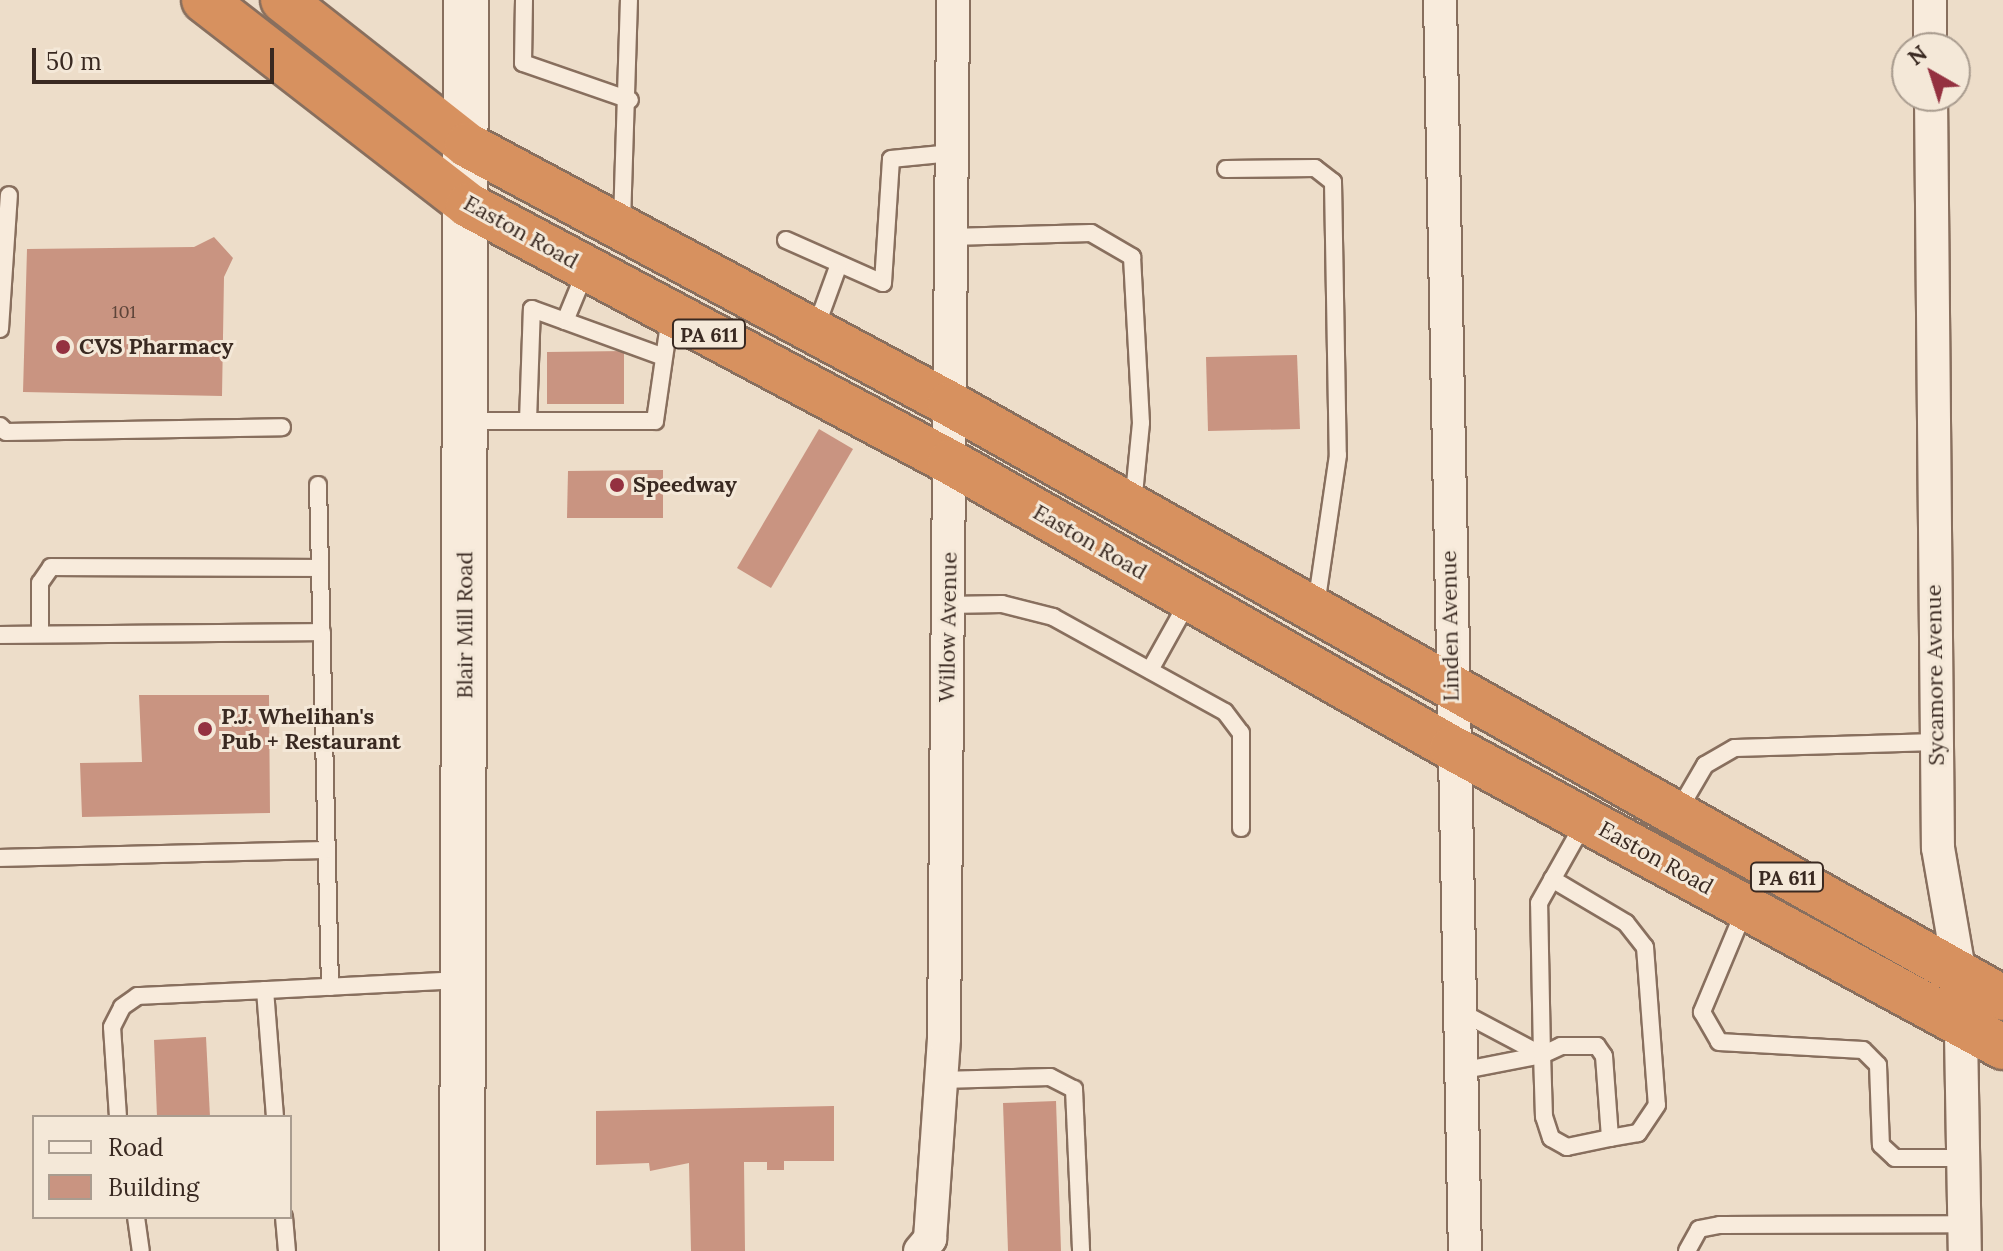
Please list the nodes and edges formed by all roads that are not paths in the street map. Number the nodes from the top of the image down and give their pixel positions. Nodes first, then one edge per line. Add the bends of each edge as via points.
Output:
1 (204, 0) edge
2 (283, 0) edge
3 (466, 0) edge
4 (524, 0) edge
5 (629, 0) edge
6 (953, 0) edge
7 (1440, 0) edge
8 (1930, 0) edge
9 (1930, 32) edge
10 (630, 100) junction
11 (1931, 112) edge
12 (467, 145) junction
13 (952, 153) junction
14 (1226, 169) dead end
15 (9, 195) dead end
16 (468, 205) junction
17 (621, 228) junction
18 (951, 237) junction
19 (786, 240) dead end
20 (839, 264) junction
21 (587, 269) junction
22 (670, 313) junction
23 (565, 321) junction
24 (0, 329) edge
25 (814, 331) junction
26 (664, 357) junction
27 (950, 404) junction
28 (466, 421) junction
29 (528, 421) junction
30 (0, 426) edge
31 (282, 427) dead end
32 (950, 462) junction
33 (318, 485) dead end
34 (1133, 506) junction
35 (320, 568) junction
36 (1190, 598) junction
37 (948, 605) junction
38 (1316, 608) junction
39 (322, 632) junction
40 (40, 634) junction
41 (0, 635) edge
42 (1150, 670) junction
43 (1451, 683) junction
44 (1936, 742) junction
45 (1452, 748) junction
46 (1677, 813) junction
47 (1585, 820) junction
48 (1241, 828) dead end
49 (327, 850) junction
50 (0, 858) edge
51 (1552, 879) junction
52 (1746, 907) junction
53 (1960, 976) junction
54 (463, 980) junction
55 (330, 987) junction
56 (265, 990) junction
57 (2003, 998) edge
58 (1459, 1011) junction
59 (1961, 1023) junction
60 (2003, 1047) edge
61 (1542, 1055) junction
62 (1460, 1071) junction
63 (941, 1080) junction
64 (118, 1115) edge
65 (275, 1115) edge
66 (1610, 1138) junction
67 (1961, 1158) junction
68 (136, 1219) edge
69 (284, 1219) edge
70 (1965, 1238) edge
71 (141, 1251) edge
72 (287, 1251) edge
73 (462, 1251) edge
74 (920, 1251) edge
75 (1081, 1251) edge
76 (1465, 1251) edge
77 (1687, 1251) edge

1 - 16 highway, Easton Road / PA 611
2 - 12 highway, PA 611
3 - 12 main road, Blair Mill Road
4 - 10 lane via 523,63
5 - 10 lane
6 - 13 street, Willow Avenue
7 - 43 street, Linden Avenue
8 - 9 street
10 - 17 lane
11 - 44 street, Sycamore Avenue
12 - 16 main road, Blair Mill Road
12 - 17 highway, PA 611
13 - 18 street, Willow Avenue
13 - 20 lane via 891,159 883,283
14 - 38 lane via 1315,168 1333,182 1338,455
15 - 24 lane
16 - 21 highway, Easton Road / PA 611
16 - 28 main road, Blair Mill Road
17 - 25 highway, PA 611
18 - 27 street, Willow Avenue
18 - 34 lane via 1091,233 1132,257 1141,423
19 - 20 lane
20 - 25 lane
21 - 22 highway, Easton Road / PA 611
21 - 23 lane
22 - 26 lane
22 - 32 highway, Easton Road / PA 611
23 - 26 lane
23 - 29 lane via 532,309
25 - 27 highway, PA 611
26 - 29 lane via 655,421
27 - 32 street, Willow Avenue
27 - 34 highway, PA 611
28 - 29 lane
28 - 54 main road, Blair Mill Road
30 - 31 lane via 6,432
32 - 36 highway, Easton Road / PA 611
32 - 37 street, Willow Avenue
33 - 35 lane
34 - 38 highway, PA 611
35 - 39 lane
35 - 40 lane via 51,567 40,583
36 - 42 lane
36 - 45 highway, Easton Road / PA 611
37 - 42 lane via 1002,604 1053,617
37 - 63 street, Willow Avenue
38 - 43 highway, PA 611
39 - 40 lane
39 - 49 lane
40 - 41 lane
42 - 48 lane via 1225,712 1241,733
43 - 45 street, Linden Avenue
43 - 46 highway, PA 611
44 - 46 lane via 1735,748 1705,765
44 - 53 street, Sycamore Avenue via 1938,848
45 - 47 highway, Easton Road / PA 611
45 - 58 street, Linden Avenue
46 - 53 highway, PA 611
47 - 51 lane
47 - 52 highway, Easton Road / PA 611
49 - 50 lane
49 - 55 lane
51 - 61 lane via 1539,903
51 - 66 lane via 1626,923 1645,947 1657,1105 1638,1133
52 - 59 highway, Easton Road / PA 611
52 - 67 lane via 1702,1012 1719,1042 1863,1050 1878,1065 1881,1145 1895,1158
53 - 57 highway, PA 611
53 - 59 street, Sycamore Avenue
54 - 55 lane
54 - 73 main road, Blair Mill Road
55 - 56 lane
56 - 64 lane via 138,996 122,1007 112,1027
56 - 65 lane
58 - 61 lane
58 - 62 street, Linden Avenue
59 - 60 highway, Easton Road / PA 611
59 - 67 street, Sycamore Avenue
61 - 62 lane
61 - 66 lane via 1544,1117 1551,1138 1567,1147
61 - 66 lane via 1597,1046 1604,1056
62 - 76 street, Linden Avenue
63 - 74 street, Willow Avenue via 930,1239
63 - 75 lane via 1050,1077 1074,1089
67 - 70 street, Sycamore Avenue
68 - 71 lane
69 - 72 lane
70 - 77 lane via 1720,1225 1699,1229

